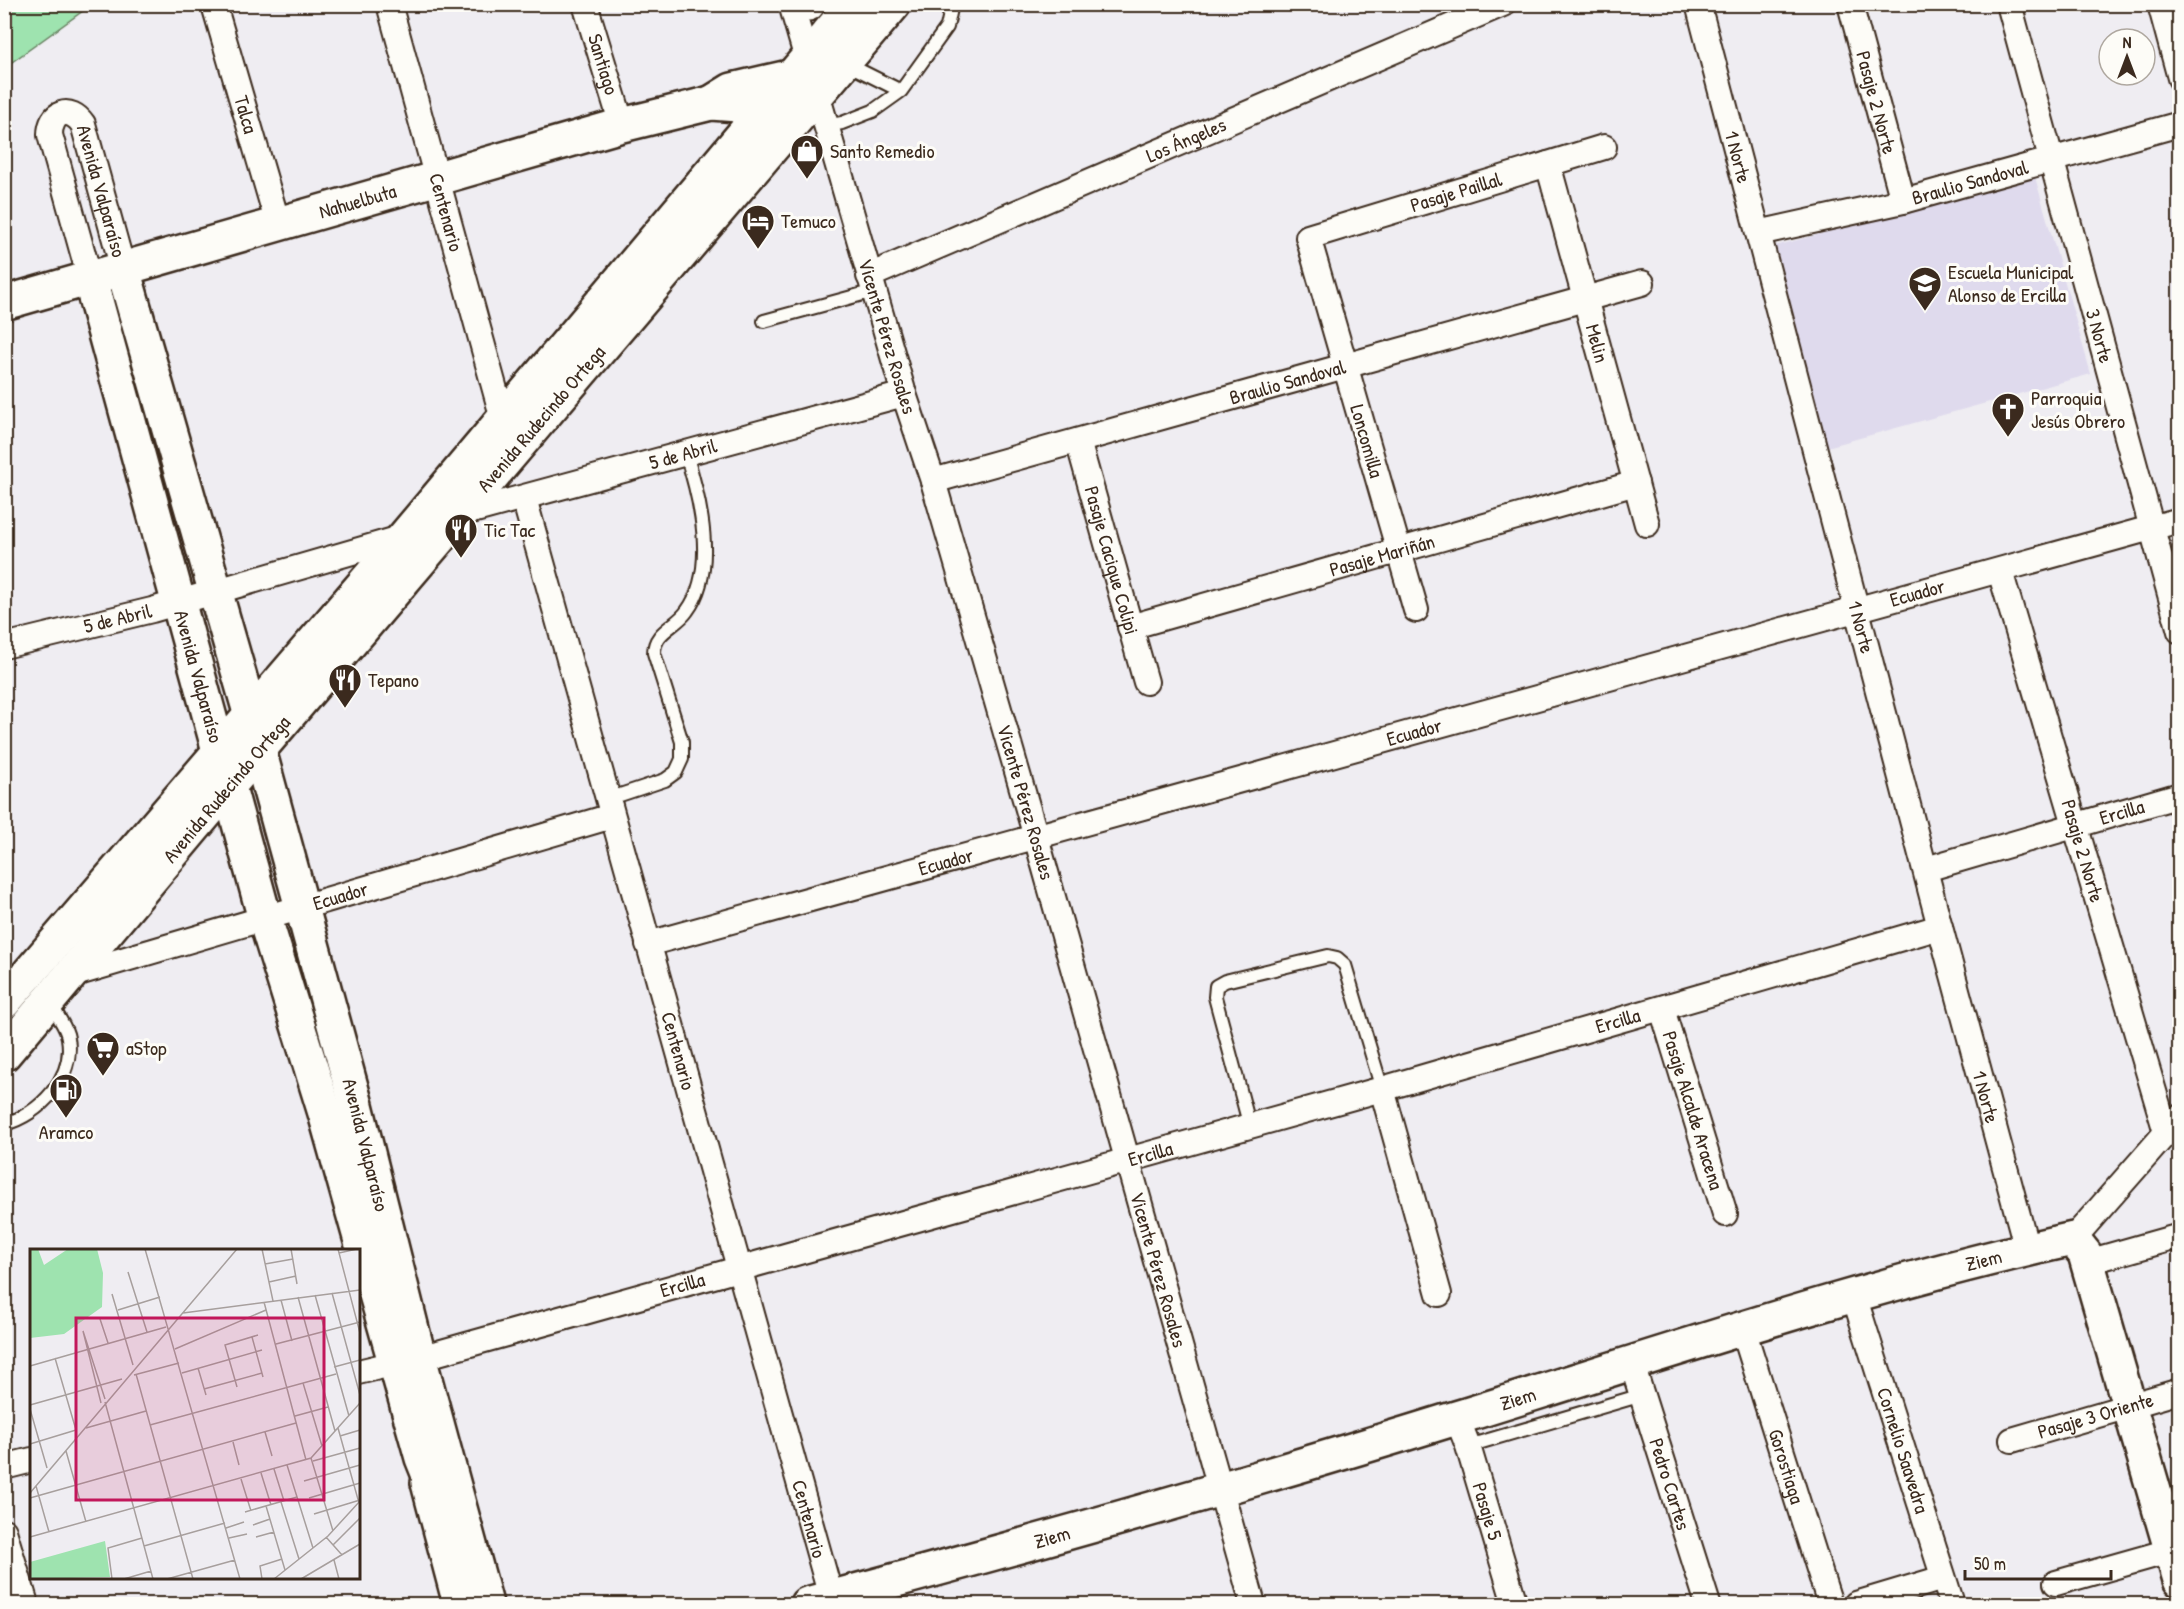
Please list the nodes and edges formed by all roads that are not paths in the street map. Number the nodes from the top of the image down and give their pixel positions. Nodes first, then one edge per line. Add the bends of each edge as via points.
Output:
1 (389, 4) edge
2 (585, 4) edge
3 (791, 4) edge
4 (800, 4) edge
5 (808, 4) edge
6 (853, 4) edge
7 (894, 4) edge
8 (952, 4) edge
9 (1503, 4) edge
10 (1698, 4) edge
11 (1850, 4) edge
12 (2008, 4) edge
13 (2160, 4) edge
14 (214, 5) edge
15 (844, 62) junction
16 (806, 77) junction
17 (2180, 78) edge
18 (901, 91) junction
19 (711, 103) junction
20 (756, 120) junction
21 (2180, 124) edge
22 (622, 125) junction
23 (826, 126) junction
24 (1604, 147) dead end
25 (2051, 160) junction
26 (1548, 164) junction
27 (437, 179) junction
28 (1903, 201) junction
29 (278, 224) junction
30 (1758, 233) junction
31 (1308, 237) joint
32 (123, 269) junction
33 (90, 279) junction
34 (871, 283) junction
35 (1642, 284) dead end
36 (1585, 299) junction
37 (4, 303) edge
38 (764, 321) dead end
39 (1346, 366) junction
40 (903, 394) junction
41 (503, 419) junction
42 (1078, 441) junction
43 (686, 454) junction
44 (933, 481) junction
45 (1636, 483) junction
46 (524, 498) junction
47 (461, 514) junction
48 (2180, 520) edge
49 (1647, 524) dead end
50 (2151, 528) junction
51 (404, 537) junction
52 (1399, 552) junction
53 (2000, 571) junction
54 (216, 592) junction
55 (177, 603) junction
56 (1416, 610) dead end
57 (1858, 610) junction
58 (1130, 627) junction
59 (2180, 631) edge
60 (4, 646) edge
61 (1146, 682) dead end
62 (251, 716) junction
63 (259, 750) junction
64 (220, 751) junction
65 (229, 785) junction
66 (2180, 795) edge
67 (610, 808) junction
68 (2074, 826) junction
69 (1036, 837) junction
70 (1926, 868) junction
71 (302, 908) junction
72 (265, 919) junction
73 (1940, 927) junction
74 (648, 944) junction
75 (60, 986) junction
76 (7, 995) edge
77 (1662, 1009) junction
78 (4, 1054) edge
79 (1382, 1089) junction
80 (4, 1124) edge
81 (2173, 1124) edge
82 (1250, 1126) junction
83 (1127, 1161) junction
84 (1725, 1214) dead end
85 (2180, 1236) edge
86 (2027, 1249) junction
87 (2080, 1250) junction
88 (739, 1269) junction
89 (1439, 1294) dead end
90 (1854, 1296) junction
91 (1743, 1329) junction
92 (407, 1360) junction
93 (1632, 1364) junction
94 (360, 1372) edge
95 (2180, 1391) edge
96 (1642, 1395) junction
97 (2129, 1406) junction
98 (1462, 1432) junction
99 (2012, 1440) dead end
100 (30, 1460) edge
101 (4, 1467) edge
102 (1221, 1488) junction
103 (4, 1531) edge
104 (2177, 1559) edge
105 (1943, 1578) junction
106 (2056, 1583) dead end
107 (824, 1602) edge
108 (477, 1603) edge
109 (26, 1605) edge
110 (1253, 1605) edge
111 (1515, 1605) edge
112 (1708, 1605) edge
113 (1830, 1605) edge
114 (1856, 1605) edge
115 (1952, 1605) edge

1 - 27 street, Centenario
2 - 22 street, Santiago
3 - 16 street, Vicente Pérez Rosales
4 - 5 main road
6 - 16 main road, Avenida Rudecindo Ortega
7 - 15 main road, Avenida Rudecindo Ortega
8 - 18 lane via 946,27
9 - 34 street, Los Ángeles
10 - 30 street, 1 Norte
11 - 28 street, Pasaje 2 Norte
12 - 25 street, 3 Norte
13 - 17 street
14 - 29 street, Talca
15 - 16 main road, Avenida Rudecindo Ortega
15 - 18 lane
16 - 19 main road, Nahuelbuta via 732,90
16 - 20 main road, Avenida Rudecindo Ortega
16 - 23 street, Vicente Pérez Rosales
16 - 47 main road, Avenida Rudecindo Ortega
18 - 23 lane via 866,115
19 - 20 main road, Nahuelbuta via 738,105
19 - 22 main road, Nahuelbuta
20 - 41 main road, Avenida Rudecindo Ortega
21 - 25 street, Braulio Sandoval
22 - 27 main road, Nahuelbuta
23 - 34 street, Vicente Pérez Rosales
24 - 26 street, Pasaje Paillal
25 - 28 street, Braulio Sandoval
25 - 50 street, 3 Norte
26 - 31 street, Pasaje Paillal
26 - 36 street, Melin
27 - 29 main road, Nahuelbuta
27 - 41 street, Centenario
28 - 30 street, Braulio Sandoval
29 - 32 main road, Nahuelbuta
30 - 57 street, 1 Norte
31 - 39 street, Loncomilla
32 - 33 main road, Nahuelbuta
32 - 33 street, Avenida Valparaíso via 83,124 72,114 61,115 51,122 50,135
32 - 54 main road, Avenida Valparaíso
33 - 37 main road, Nahuelbuta
33 - 55 main road, Avenida Valparaíso
34 - 38 lane
34 - 40 street, Vicente Pérez Rosales
35 - 36 street, Braulio Sandoval
36 - 39 street, Braulio Sandoval
36 - 45 street, Melin
39 - 42 street, Braulio Sandoval
39 - 52 street, Loncomilla
40 - 43 street, 5 de Abril
40 - 44 street, Vicente Pérez Rosales
41 - 51 main road, Avenida Rudecindo Ortega
42 - 44 street, Braulio Sandoval
42 - 58 street, Pasaje Cacique Colipi
43 - 46 street, 5 de Abril
43 - 67 lane via 701,514 704,564 697,593 686,613 663,631 654,647 682,742 682,759 676,772 665,780
44 - 69 street, Vicente Pérez Rosales
45 - 49 street, Melin
45 - 52 street, Pasaje Mariñán
46 - 47 street, 5 de Abril
46 - 67 street, Centenario
47 - 63 main road, Avenida Rudecindo Ortega
48 - 50 street, Ecuador
50 - 53 street, Ecuador
50 - 59 street, 3 Norte
51 - 54 street, 5 de Abril
51 - 62 main road, Avenida Rudecindo Ortega
52 - 56 street, Loncomilla
52 - 58 street, Pasaje Mariñán
53 - 57 street, Ecuador
53 - 68 street, Pasaje 2 Norte
54 - 55 street, 5 de Abril
54 - 62 main road, Avenida Valparaíso
55 - 60 street, 5 de Abril
55 - 64 main road, Avenida Valparaíso
57 - 69 street, Ecuador
57 - 70 street, 1 Norte
58 - 61 street, Pasaje Cacique Colipi
62 - 63 main road, Avenida Valparaíso
62 - 64 main road, Avenida Rudecindo Ortega
63 - 65 main road, Avenida Rudecindo Ortega
63 - 71 main road, Avenida Valparaíso
64 - 65 main road, Avenida Valparaíso
64 - 76 main road, Avenida Rudecindo Ortega
65 - 72 main road, Avenida Valparaíso
65 - 75 main road, Avenida Rudecindo Ortega
66 - 68 street, Ercilla
67 - 71 street, Ecuador
67 - 74 street, Centenario
68 - 70 street, Ercilla
68 - 81 street, Pasaje 2 Norte
69 - 74 street, Ecuador
69 - 83 street, Vicente Pérez Rosales
70 - 73 street, 1 Norte
71 - 72 street, Ecuador
71 - 92 main road, Avenida Valparaíso via 356,1105
72 - 75 street, Ecuador
72 - 92 main road, Avenida Valparaíso via 324,1113
73 - 77 street, Ercilla
73 - 86 street, 1 Norte
74 - 88 street, Centenario
75 - 78 main road, Avenida Rudecindo Ortega
75 - 80 lane via 53,1007 65,1026 69,1044 63,1076 39,1105
77 - 79 street, Ercilla
77 - 84 street, Pasaje Alcalde Aracena
79 - 82 street, Ercilla
79 - 82 lane via 1345,965 1337,958 1329,956 1225,981 1216,986 1215,997
79 - 89 street
81 - 87 street
82 - 83 street, Ercilla
83 - 88 street, Ercilla
83 - 102 street, Vicente Pérez Rosales
85 - 87 street
86 - 87 main road, Ziem
86 - 90 main road, Ziem
87 - 97 main road
88 - 92 street, Ercilla
88 - 107 street, Centenario
90 - 91 main road, Ziem
90 - 105 street, Cornelio Saavedra
91 - 93 main road, Ziem
91 - 113 street, Gorostiaga
92 - 94 street, Ercilla
92 - 108 main road, Avenida Valparaíso
92 - 108 main road, Avenida Valparaíso via 422,1458
93 - 96 street, Pedro Cartes
93 - 98 main road, Ziem
95 - 97 street, Pasaje 3 Oriente
96 - 98 lane
96 - 112 street, Pedro Cartes
97 - 99 street, Pasaje 3 Oriente
97 - 104 main road
98 - 102 main road, Ziem
98 - 111 street, Pasaje 5
100 - 101 street
102 - 107 main road, Ziem
102 - 110 street, Vicente Pérez Rosales
103 - 109 street
104 - 106 street
105 - 114 street
105 - 115 street, Cornelio Saavedra

